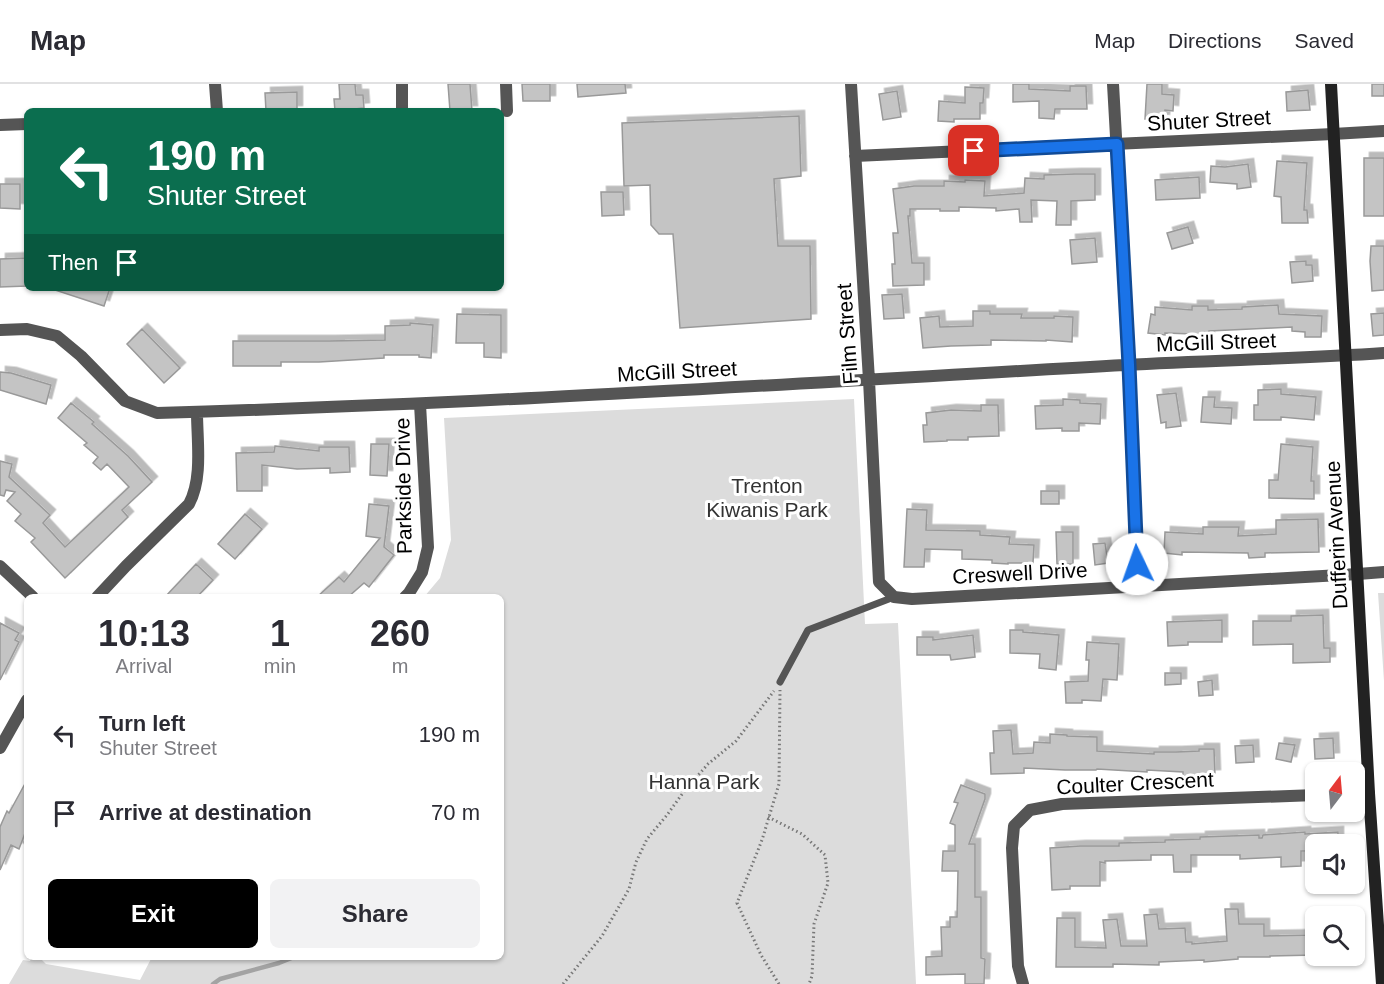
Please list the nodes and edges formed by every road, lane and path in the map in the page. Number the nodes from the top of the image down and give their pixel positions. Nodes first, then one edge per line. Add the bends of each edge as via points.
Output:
1 (215, 84) edge
2 (402, 84) edge
3 (506, 84) edge
4 (851, 84) edge
5 (1113, 84) edge
6 (1331, 84) edge
7 (217, 108) edge
8 (402, 108) edge
9 (507, 111) dead end
10 (24, 124) edge
11 (0, 125) edge
12 (1384, 130) edge
13 (1333, 134) junction
14 (1117, 144) junction
15 (855, 156) junction
16 (0, 330) edge
17 (1384, 353) edge
18 (1346, 356) junction
19 (1129, 365) junction
20 (869, 380) junction
21 (420, 404) junction
22 (197, 412) junction
23 (0, 566) edge
24 (1384, 572) edge
25 (1358, 574) junction
26 (1138, 586) junction
27 (30, 594) edge
28 (100, 594) edge
29 (408, 594) edge
30 (894, 597) junction
31 (780, 682) junction
32 (24, 705) edge
33 (0, 748) edge
34 (1365, 792) edge
35 (1369, 792) junction
36 (1305, 795) edge
37 (768, 817) junction
38 (563, 984) edge
39 (779, 984) edge
40 (808, 984) edge
41 (1023, 984) edge
42 (1382, 984) edge

1 - 7 street
2 - 8 street
3 - 9 street
4 - 15 street, Film Street
5 - 14 street
6 - 13 main road, Dufferin Avenue
10 - 11 street
12 - 13 street, Shuter Street
13 - 14 street, Shuter Street
13 - 18 main road, Dufferin Avenue
14 - 15 street, Shuter Street
14 - 19 street
15 - 20 street, Film Street
16 - 22 street, McGill Street via 27,329 57,336 126,401 157,413
17 - 18 street, McGill Street
18 - 19 street, McGill Street
18 - 25 main road, Dufferin Avenue
19 - 20 street, McGill Street
19 - 26 street
20 - 21 street, McGill Street
20 - 30 street, Film Street via 879,582
21 - 22 street, McGill Street
21 - 29 street, Parkside Drive via 428,547 422,572
22 - 28 street via 195,493 189,504
23 - 27 street
24 - 25 street, Creswell Drive
25 - 26 street, Creswell Drive
25 - 35 main road, Dufferin Avenue
26 - 30 street, Creswell Drive
30 - 31 lane via 808,630
31 - 37 path via 779,784
31 - 38 path via 736,741 684,790 647,839 629,889 602,936
32 - 33 street
34 - 35 street
35 - 42 main road, Dufferin Avenue
36 - 41 street, Coulter Crescent via 1062,804 1030,810 1014,826 1012,848 1018,966
37 - 39 path via 737,903
37 - 40 path via 802,834 825,855 828,883 814,924 812,976

